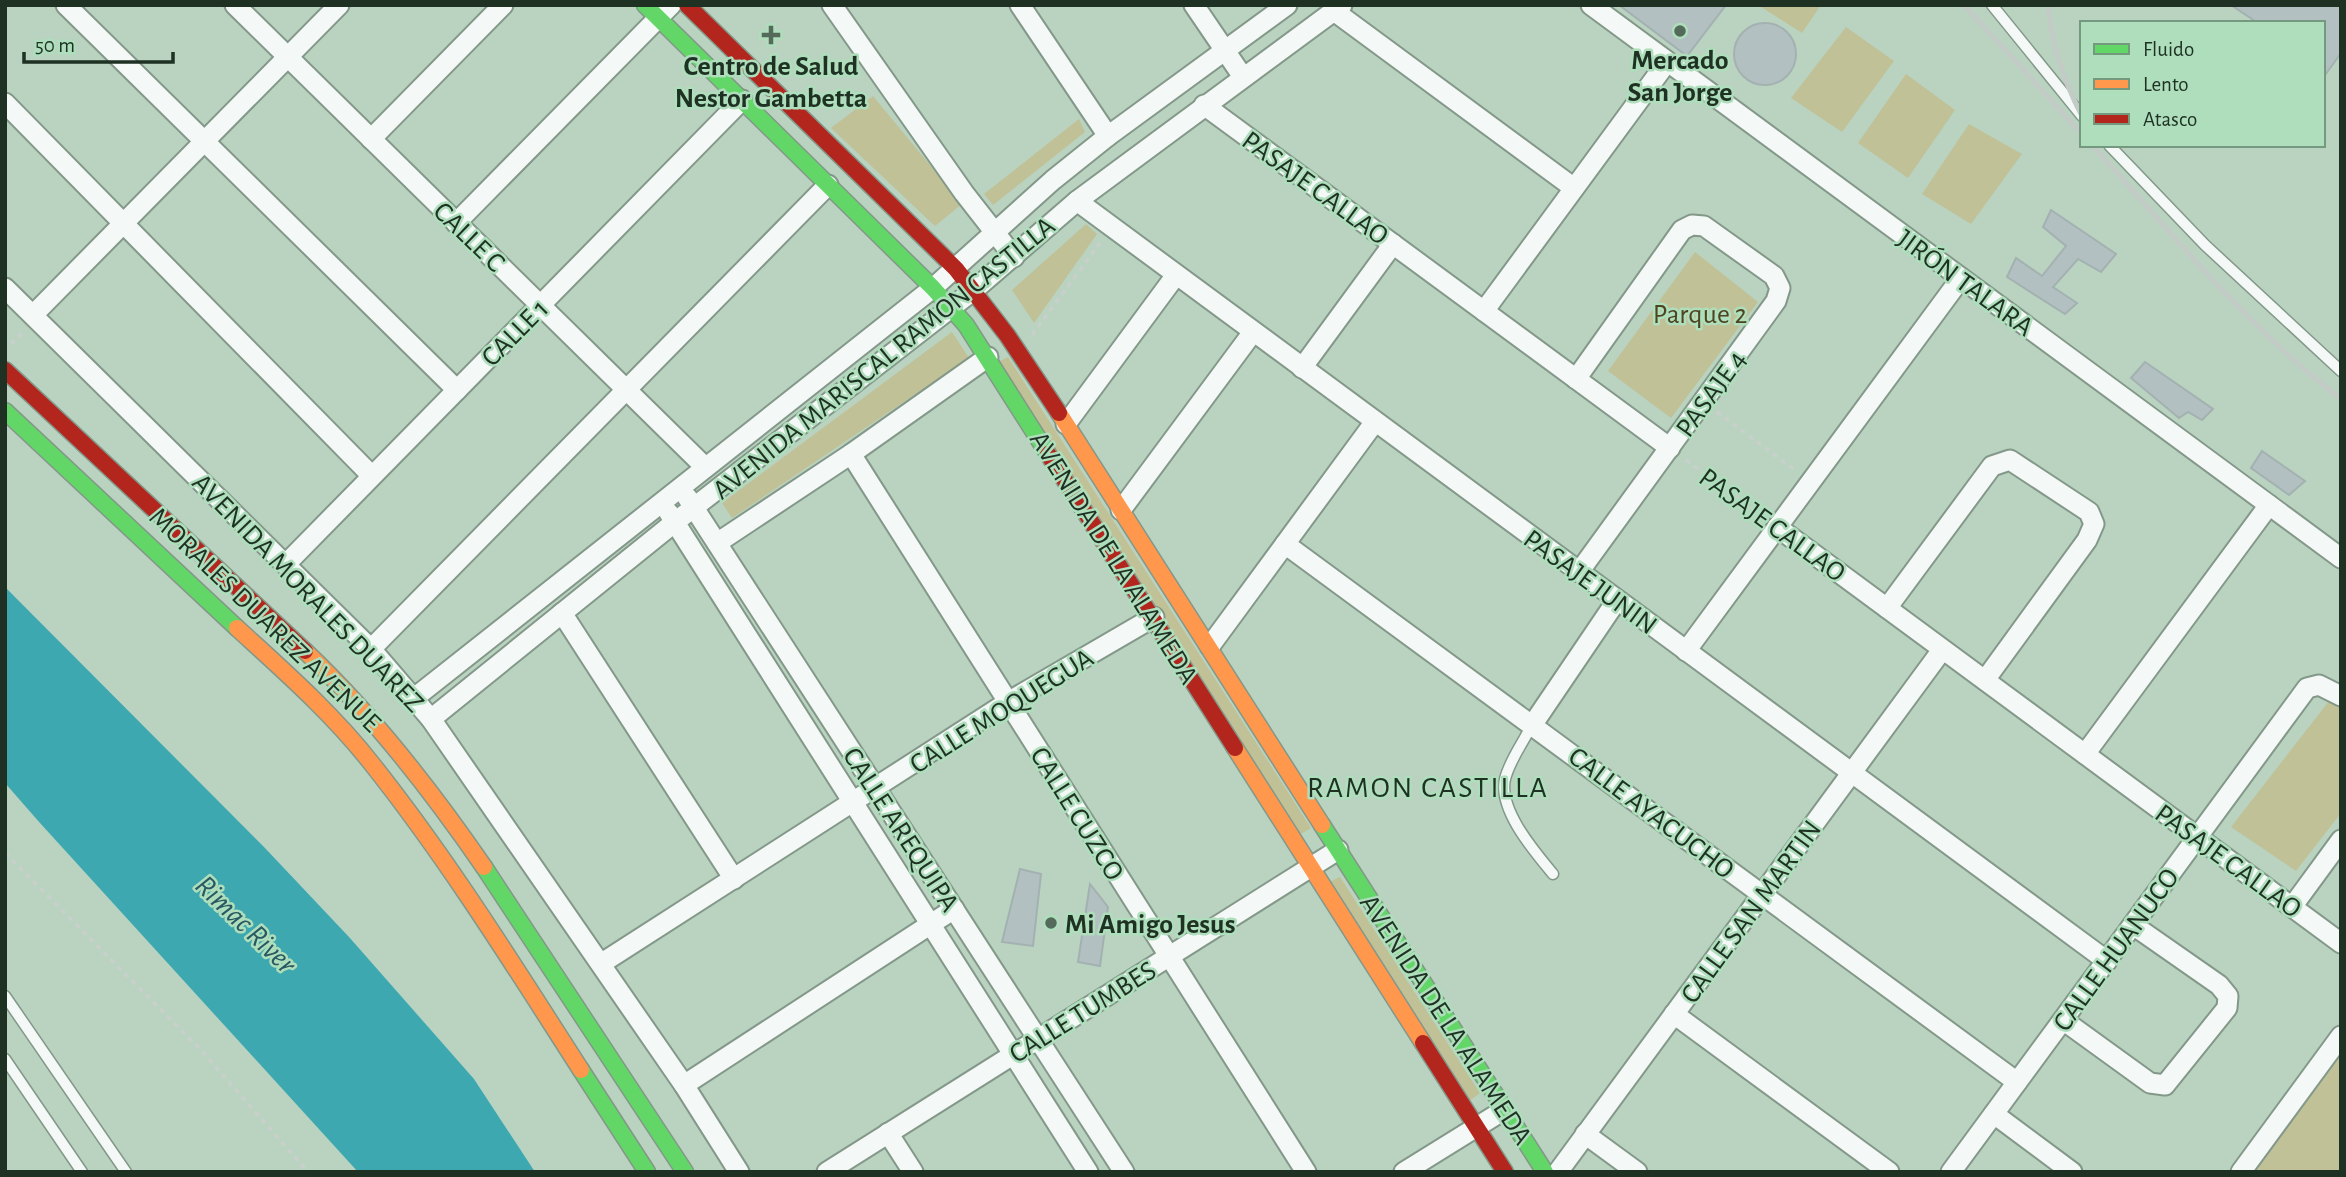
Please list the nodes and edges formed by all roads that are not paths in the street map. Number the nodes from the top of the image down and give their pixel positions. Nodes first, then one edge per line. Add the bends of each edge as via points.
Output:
1 (66, 5) edge
2 (235, 5) edge
3 (339, 5) edge
4 (503, 5) edge
5 (687, 5) edge
6 (832, 5) edge
7 (1020, 5) edge
8 (1194, 5) edge
9 (1287, 5) edge
10 (1591, 5) edge
11 (1992, 5) edge
12 (1338, 8) edge
13 (658, 10) edge
14 (1225, 51) junction
15 (288, 57) junction
16 (1667, 62) junction
17 (1243, 77) junction
18 (742, 100) junction
19 (5, 103) edge
20 (1204, 105) junction
21 (2080, 114) edge
22 (1108, 136) junction
23 (371, 139) junction
24 (204, 141) junction
25 (2111, 147) edge
26 (828, 185) junction
27 (1574, 188) junction
28 (1077, 201) junction
29 (124, 223) junction
30 (456, 223) junction
31 (995, 235) junction
32 (1393, 244) junction
33 (1014, 257) junction
34 (956, 269) junction
35 (1176, 275) junction
36 (1961, 278) junction
37 (5, 288) edge
38 (933, 288) junction
39 (974, 290) junction
40 (540, 305) junction
41 (951, 307) junction
42 (1484, 311) junction
43 (34, 316) junction
44 (1253, 331) junction
45 (988, 357) junction
46 (1302, 368) junction
47 (5, 370) edge
48 (2341, 371) edge
49 (1576, 379) junction
50 (457, 390) junction
51 (626, 390) junction
52 (5, 411) edge
53 (1374, 423) junction
54 (1066, 424) junction
55 (1670, 448) junction
56 (851, 454) junction
57 (705, 467) junction
58 (372, 475) junction
59 (680, 486) junction
60 (661, 500) junction
61 (2269, 505) junction
62 (694, 508) junction
63 (1121, 510) junction
64 (675, 522) junction
65 (1777, 527) junction
66 (717, 543) junction
67 (1285, 544) junction
68 (2341, 558) edge
69 (286, 564) junction
70 (1579, 572) junction
71 (1618, 600) junction
72 (1887, 608) junction
73 (562, 613) junction
74 (1154, 617) junction
75 (1210, 646) junction
76 (371, 649) junction
77 (1942, 650) junction
78 (1686, 651) junction
79 (1985, 680) junction
80 (2341, 696) edge
81 (413, 699) junction
82 (1008, 702) junction
83 (431, 719) junction
84 (1532, 724) junction
85 (2085, 754) junction
86 (1851, 774) junction
87 (875, 788) junction
88 (853, 802) junction
89 (2197, 837) junction
90 (2341, 840) edge
91 (1338, 850) junction
92 (1312, 866) junction
93 (1553, 874) dead end
94 (734, 878) junction
95 (1762, 895) junction
96 (2292, 907) junction
97 (954, 909) junction
98 (931, 924) junction
99 (2133, 925) junction
100 (2341, 943) edge
101 (1169, 956) junction
102 (2106, 961) junction
103 (602, 963) junction
104 (5, 996) edge
105 (1674, 1014) junction
106 (2063, 1020) junction
107 (2341, 1037) edge
108 (1038, 1039) junction
109 (1013, 1054) junction
110 (5, 1059) edge
111 (2017, 1082) junction
112 (684, 1085) junction
113 (1504, 1110) junction
114 (1994, 1114) junction
115 (1476, 1126) junction
116 (888, 1133) junction
117 (1586, 1134) junction
118 (82, 1172) edge
119 (126, 1172) edge
120 (646, 1172) edge
121 (685, 1172) edge
122 (739, 1172) edge
123 (827, 1172) edge
124 (913, 1172) edge
125 (1088, 1172) edge
126 (1124, 1172) edge
127 (1306, 1172) edge
128 (1404, 1172) edge
129 (1505, 1172) edge
130 (1545, 1172) edge
131 (1558, 1172) edge
132 (1637, 1172) edge
133 (1889, 1172) edge
134 (1951, 1172) edge
135 (2072, 1172) edge
136 (2241, 1172) edge

1 - 24 street
2 - 15 street, CALLE C
3 - 15 street
4 - 23 street
5 - 34 main road, AVENIDA DE LA ALAMEDA
6 - 31 street
7 - 22 street
8 - 14 street
9 - 14 street, AVENIDA MARISCAL RAMON CASTILLA
10 - 16 street, JIRÓN TALARA
11 - 21 lane
12 - 17 street, AVENIDA MARISCAL RAMON CASTILLA
12 - 27 street
13 - 18 main road, AVENIDA DE LA ALAMEDA
13 - 30 street
14 - 17 street
14 - 22 street, AVENIDA MARISCAL RAMON CASTILLA
15 - 23 street, CALLE C
15 - 24 street
16 - 27 street
16 - 36 street, JIRÓN TALARA
17 - 20 street, AVENIDA MARISCAL RAMON CASTILLA
18 - 26 main road, AVENIDA DE LA ALAMEDA
18 - 40 street, CALLE 1
19 - 29 street
20 - 28 street, AVENIDA MARISCAL RAMON CASTILLA
20 - 32 street, PASAJE CALLAO
22 - 31 street, AVENIDA MARISCAL RAMON CASTILLA
23 - 30 street, CALLE C
24 - 29 street
24 - 50 street
25 - 48 lane via 2205,245
26 - 38 main road, AVENIDA DE LA ALAMEDA
26 - 51 street
27 - 42 street
28 - 33 street, AVENIDA MARISCAL RAMON CASTILLA
28 - 35 street, PASAJE JUNIN
29 - 43 street
29 - 58 street
30 - 40 street, CALLE C
31 - 33 street
31 - 34 street, AVENIDA MARISCAL RAMON CASTILLA
32 - 42 street, PASAJE CALLAO
32 - 46 street
33 - 39 street, AVENIDA MARISCAL RAMON CASTILLA
34 - 38 street, AVENIDA MARISCAL RAMON CASTILLA
34 - 39 main road, AVENIDA DE LA ALAMEDA
35 - 44 street, PASAJE JUNIN
35 - 54 street
36 - 61 street, JIRÓN TALARA
36 - 65 street
37 - 43 street, AVENIDA MORALES DUAREZ
38 - 41 main road, AVENIDA DE LA ALAMEDA
38 - 57 street, AVENIDA MARISCAL RAMON CASTILLA
39 - 41 street, AVENIDA MARISCAL RAMON CASTILLA
39 - 54 main road, AVENIDA DE LA ALAMEDA
40 - 50 street, CALLE 1
40 - 51 street, CALLE C
41 - 45 main road, AVENIDA DE LA ALAMEDA
41 - 62 street, AVENIDA MARISCAL RAMON CASTILLA
42 - 49 street, PASAJE CALLAO
43 - 69 street, AVENIDA MORALES DUAREZ
44 - 46 street, PASAJE JUNIN
44 - 63 street
45 - 56 street
45 - 74 main road, AVENIDA DE LA ALAMEDA
46 - 53 street, PASAJE JUNIN
47 - 121 main road, MORALES DUAREZ AVENUE via 338,682 403,757 517,914
49 - 55 street, PASAJE CALLAO
49 - 55 street, PASAJE 4 via 1682,230 1704,226 1774,276 1780,288 1776,301
50 - 58 street, CALLE 1
51 - 57 street, CALLE C
51 - 76 street
52 - 120 main road, MORALES DUAREZ AVENUE via 311,697 371,762 462,885
53 - 67 street
53 - 70 street, PASAJE JUNIN
54 - 63 main road, AVENIDA DE LA ALAMEDA
55 - 70 street, PASAJE 4
56 - 66 street
56 - 82 street, CALLE CUZCO
57 - 59 street, AVENIDA MARISCAL RAMON CASTILLA
58 - 69 street, CALLE 1
59 - 60 street, AVENIDA MARISCAL RAMON CASTILLA
59 - 62 street, CALLE AREQUIPA
60 - 64 street, CALLE AREQUIPA
60 - 81 street, AVENIDA MARISCAL RAMON CASTILLA
61 - 68 street, JIRÓN TALARA
61 - 85 street
62 - 64 street, AVENIDA MARISCAL RAMON CASTILLA
62 - 66 street, CALLE AREQUIPA
63 - 75 main road, AVENIDA DE LA ALAMEDA
64 - 73 street, AVENIDA MARISCAL RAMON CASTILLA
64 - 88 street, CALLE AREQUIPA
65 - 72 street, PASAJE CALLAO
65 - 78 street
66 - 87 street, CALLE AREQUIPA
67 - 75 street
67 - 84 street, CALLE AYACUCHO
69 - 76 street, AVENIDA MORALES DUAREZ
70 - 71 street, PASAJE JUNIN
71 - 78 street, PASAJE JUNIN
71 - 84 street
72 - 77 street, PASAJE CALLAO
72 - 79 street via 2000,461 2010,460 2089,512 2094,524 2087,540
73 - 83 street, AVENIDA MARISCAL RAMON CASTILLA
73 - 94 street
74 - 82 street, CALLE MOQUEGUA
74 - 92 main road, AVENIDA DE LA ALAMEDA
75 - 91 main road, AVENIDA DE LA ALAMEDA
76 - 81 street, AVENIDA MORALES DUAREZ
77 - 79 street, PASAJE CALLAO
77 - 86 street, CALLE SAN MARTIN
78 - 86 street, PASAJE JUNIN
79 - 85 street, PASAJE CALLAO
80 - 89 street, CALLE HUANUCO via 2319,685 2308,688
81 - 83 street, AVENIDA MORALES DUAREZ
82 - 87 street, CALLE MOQUEGUA
82 - 101 street, CALLE CUZCO
83 - 103 street, AVENIDA MORALES DUAREZ
84 - 93 lane via 1505,780 1505,797 1523,837
84 - 95 street, CALLE AYACUCHO
85 - 89 street, PASAJE CALLAO
86 - 95 street, CALLE SAN MARTIN
86 - 102 street, PASAJE JUNIN
87 - 88 street, CALLE MOQUEGUA
87 - 97 street, CALLE AREQUIPA
88 - 94 street, CALLE MOQUEGUA
88 - 98 street, CALLE AREQUIPA
89 - 96 street, PASAJE CALLAO
89 - 99 street, CALLE HUANUCO
90 - 96 street
91 - 92 street, CALLE TUMBES
91 - 113 main road, AVENIDA DE LA ALAMEDA
92 - 101 street, CALLE TUMBES
92 - 115 main road, AVENIDA DE LA ALAMEDA
94 - 103 street, CALLE MOQUEGUA
95 - 105 street, CALLE SAN MARTIN
95 - 111 street, CALLE AYACUCHO
96 - 100 street, PASAJE CALLAO
97 - 98 street
97 - 108 street, CALLE AREQUIPA
98 - 109 street, CALLE AREQUIPA
98 - 112 street
99 - 102 street, CALLE HUANUCO
99 - 106 street via 2219,985 2228,996 2227,1008 2165,1085 2150,1083
101 - 108 street, CALLE TUMBES
101 - 127 street, CALLE CUZCO
102 - 106 street, CALLE HUANUCO
103 - 112 street, AVENIDA MORALES DUAREZ
104 - 119 lane
105 - 117 street, CALLE SAN MARTIN
105 - 133 street
106 - 111 street, CALLE HUANUCO
107 - 136 street
108 - 109 street, CALLE TUMBES
108 - 126 street, CALLE AREQUIPA
109 - 116 street, CALLE TUMBES
109 - 125 street, CALLE AREQUIPA
110 - 118 lane
111 - 114 street, CALLE HUANUCO
112 - 122 street, AVENIDA MORALES DUAREZ
113 - 115 street
113 - 130 main road, AVENIDA DE LA ALAMEDA
114 - 134 street, CALLE HUANUCO
114 - 135 street
115 - 128 street
115 - 129 main road, AVENIDA DE LA ALAMEDA
116 - 123 street, CALLE TUMBES
116 - 124 street
117 - 131 street, CALLE SAN MARTIN
117 - 132 street

